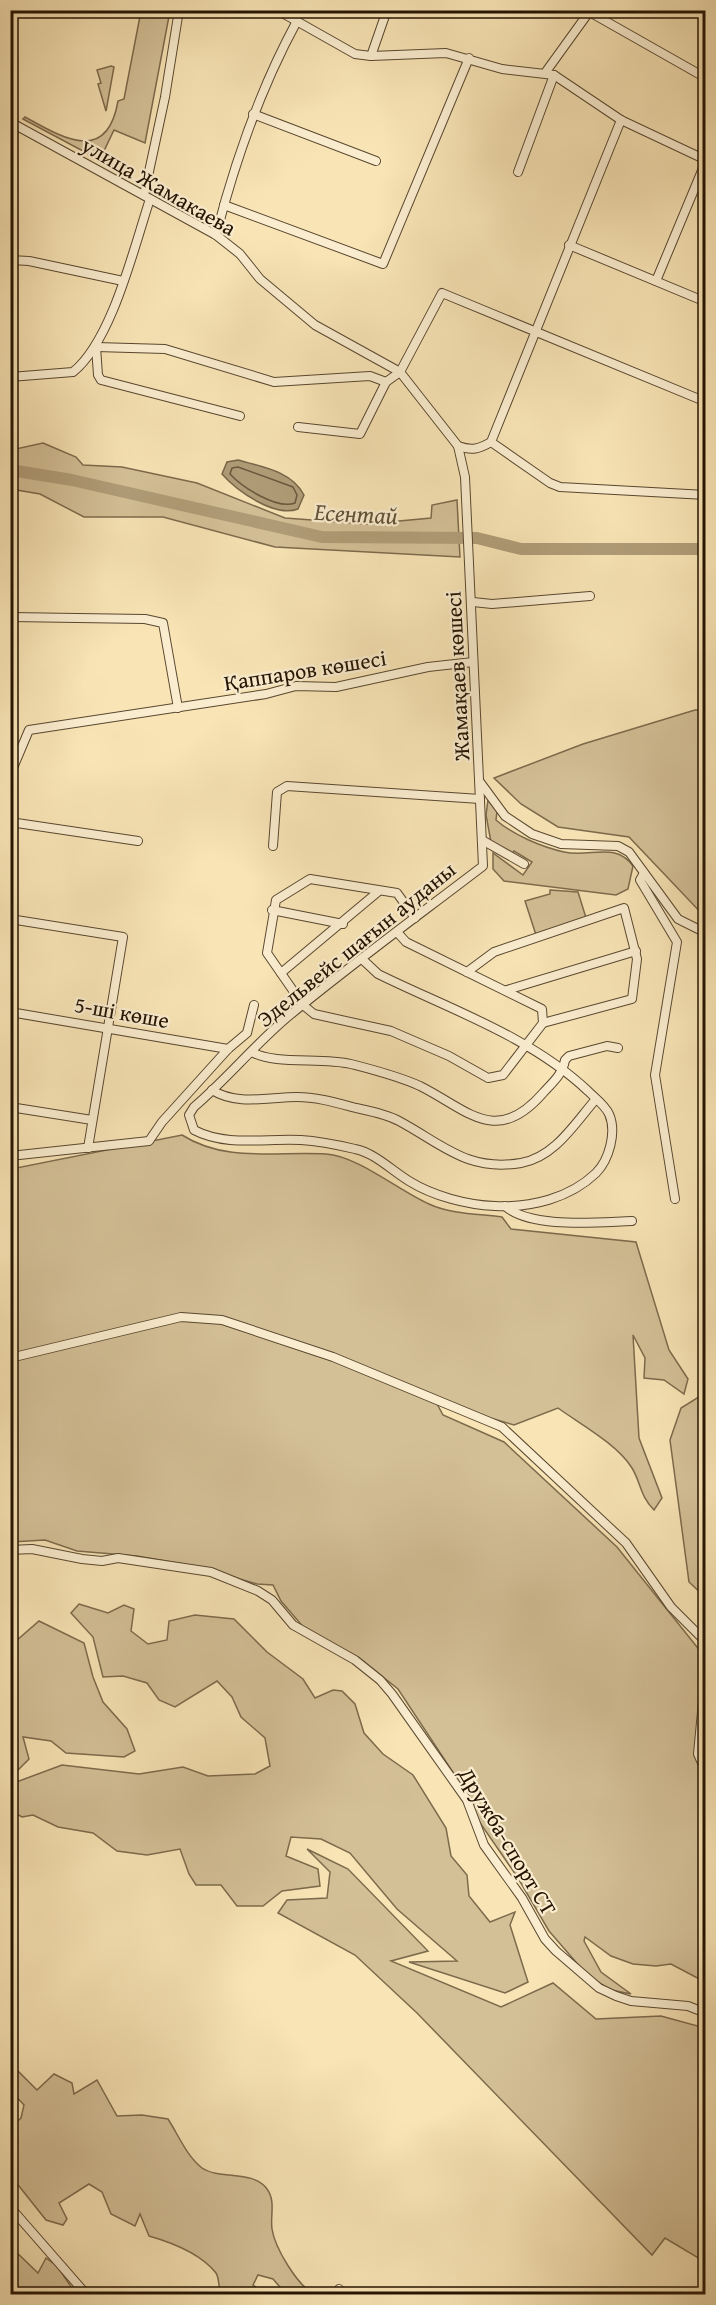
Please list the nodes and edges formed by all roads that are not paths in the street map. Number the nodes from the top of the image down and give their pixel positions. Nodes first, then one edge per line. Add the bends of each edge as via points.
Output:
1 (178, 10) edge
2 (277, 10) edge
3 (587, 11) edge
4 (387, 13) edge
5 (297, 21) junction
6 (371, 56) junction
7 (469, 58) junction
8 (544, 73) junction
9 (554, 75) junction
10 (705, 78) edge
11 (254, 114) junction
12 (621, 120) junction
13 (11, 123) edge
14 (705, 160) edge
15 (376, 161) dead end
16 (518, 172) dead end
17 (147, 197) junction
18 (224, 204) junction
19 (216, 235) junction
20 (569, 245) junction
21 (10, 260) edge
22 (123, 281) junction
23 (656, 281) junction
24 (705, 302) edge
25 (536, 333) junction
26 (96, 347) junction
27 (400, 372) junction
28 (10, 377) edge
29 (387, 382) junction
30 (699, 399) dead end
31 (240, 416) dead end
32 (298, 427) dead end
33 (491, 442) junction
34 (458, 446) junction
35 (705, 495) edge
36 (590, 596) dead end
37 (473, 602) junction
38 (10, 617) edge
39 (473, 662) junction
40 (178, 708) junction
41 (10, 775) edge
42 (480, 782) junction
43 (480, 799) junction
44 (10, 822) edge
45 (482, 840) junction
46 (138, 841) dead end
47 (273, 846) dead end
48 (524, 864) dead end
49 (644, 873) junction
50 (379, 891) junction
51 (272, 910) junction
52 (415, 918) junction
53 (10, 919) edge
54 (343, 924) junction
55 (397, 932) junction
56 (705, 933) edge
57 (636, 951) junction
58 (362, 959) junction
59 (467, 972) junction
60 (280, 973) junction
61 (507, 990) junction
62 (254, 1005) dead end
63 (303, 1005) junction
64 (542, 1009) junction
65 (10, 1012) edge
66 (561, 1017) junction
67 (543, 1023) junction
68 (108, 1028) junction
69 (526, 1045) junction
70 (618, 1048) dead end
71 (228, 1049) junction
72 (252, 1052) junction
73 (563, 1069) junction
74 (212, 1090) junction
75 (596, 1099) junction
76 (10, 1107) edge
77 (92, 1120) junction
78 (88, 1148) junction
79 (10, 1156) edge
80 (675, 1199) dead end
81 (506, 1206) junction
82 (632, 1221) dead end
83 (10, 1358) edge
84 (10, 1550) edge
85 (705, 1642) edge
86 (705, 1670) edge
87 (705, 1772) edge
88 (705, 2013) edge
89 (10, 2207) edge
90 (86, 2295) edge

1 - 17 street
2 - 5 street
3 - 8 street
3 - 10 street
4 - 6 street
5 - 6 street via 355,54
5 - 11 street
6 - 7 street via 429,51
7 - 8 street via 502,69
7 - 18 street via 382,264
8 - 9 street
9 - 12 street
9 - 16 street
11 - 15 street
11 - 18 street
12 - 14 street
12 - 20 street
13 - 17 street, улица Жамакаева
14 - 23 street
17 - 19 street, улица Жамакаева
17 - 22 street
18 - 19 street
19 - 27 street, улица Жамакаева via 315,326
20 - 23 street
20 - 25 street
21 - 22 street
22 - 26 street
23 - 24 street
25 - 27 street via 442,293
25 - 30 street
25 - 33 street
26 - 28 street via 73,372
26 - 29 street via 165,349 274,382 370,375
26 - 31 street via 98,375 102,380
27 - 29 street
27 - 34 street
29 - 32 street via 360,435
33 - 34 street via 470,450
33 - 35 street via 560,487
34 - 37 street, Жамақаев көшесі via 465,477
36 - 37 street
37 - 39 street, Жамақаев көшесі
38 - 40 street via 144,619 163,623
39 - 40 street, Қаппаров көшесі via 428,666 336,687 296,686
39 - 42 street, Жамақаев көшесі
40 - 41 street, Қаппаров көшесі via 29,730
42 - 43 street, Жамақаев көшесі
42 - 49 street via 505,816 532,834 561,844 618,846 629,852
43 - 45 street, Эдельвейс шағын ауданы
43 - 47 street via 287,786 277,792
44 - 46 street
45 - 48 street
45 - 52 street, Эдельвейс шағын ауданы via 483,866
49 - 56 street via 678,919
49 - 80 street via 640,880 677,942 655,1075
50 - 51 street via 310,879 276,900
50 - 52 street via 397,893
50 - 54 street
51 - 54 street
51 - 60 street via 267,953
52 - 55 street, Эдельвейс шағын ауданы
53 - 68 street via 123,937
54 - 60 street
55 - 58 street, Эдельвейс шағын ауданы
55 - 59 street via 406,942
57 - 59 street via 624,908 494,952
57 - 61 street
57 - 66 street via 632,999
58 - 63 street, Эдельвейс шағын ауданы
58 - 69 street via 378,974
59 - 61 street
60 - 63 street
61 - 64 street
62 - 71 street via 247,1033
63 - 69 street via 320,1017 391,1030 419,1041 488,1078 503,1076
63 - 72 street, Эдельвейс шағын ауданы
64 - 66 street
64 - 67 street
65 - 68 street, 5-ші көше
66 - 67 street
67 - 69 street
68 - 71 street, 5-ші көше
68 - 77 street
69 - 73 street
70 - 73 street via 607,1046 569,1056
71 - 78 street via 149,1141
72 - 73 street via 268,1058 316,1058 372,1069 411,1083 459,1111 488,1121 524,1113
72 - 74 street, Эдельвейс шағын ауданы
73 - 75 street
74 - 75 street via 224,1097 311,1098 364,1110 398,1120 448,1152 492,1165 523,1163 545,1154
74 - 81 street, Эдельвейс шағын ауданы via 189,1115 194,1130 209,1138 301,1140 354,1149 366,1152 428,1191 463,1202
75 - 81 street via 608,1112 612,1133 599,1170 583,1185 558,1197
76 - 77 street
77 - 78 street
78 - 79 street
81 - 82 street via 513,1213 547,1220
83 - 85 street via 181,1317 222,1320 333,1357 502,1427 626,1543 671,1607
84 - 88 street, Дружба-спорт СТ via 32,1549 102,1561 118,1558 201,1570 272,1600 293,1625 355,1660 392,1694 467,1800 484,1845 556,1951 599,1988 616,1996 688,2006
86 - 87 street via 698,1745
89 - 90 street

